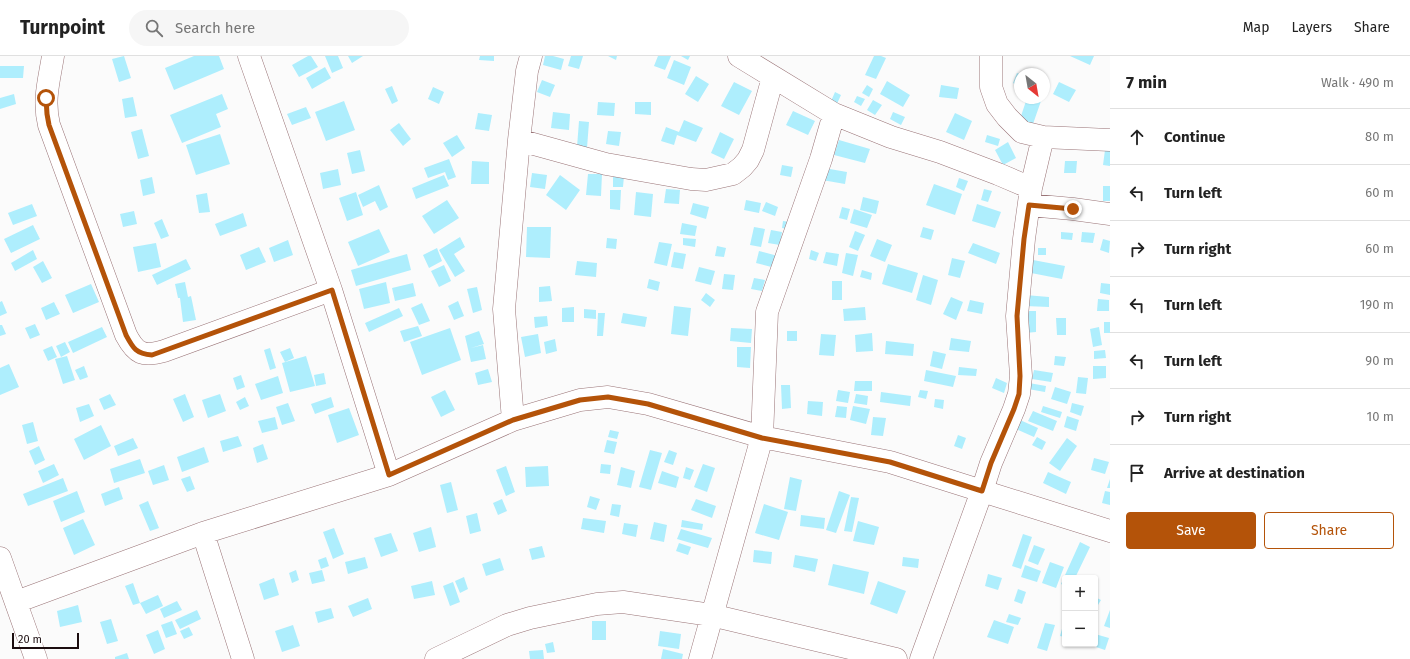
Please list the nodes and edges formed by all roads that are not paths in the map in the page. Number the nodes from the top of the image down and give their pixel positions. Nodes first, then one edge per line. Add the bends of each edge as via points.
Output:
1 (53, 56) edge
2 (249, 56) edge
3 (532, 56) edge
4 (739, 56) edge
5 (991, 56) edge
6 (772, 77) junction
7 (834, 114) junction
8 (1043, 137) junction
9 (519, 140) junction
10 (1110, 140) edge
11 (1030, 196) junction
12 (1110, 214) edge
13 (332, 290) junction
14 (513, 420) junction
15 (762, 438) junction
16 (389, 475) junction
17 (982, 491) junction
18 (1110, 531) edge
19 (203, 533) junction
20 (0, 558) edge
21 (16, 602) junction
22 (711, 615) junction
23 (36, 659) edge
24 (243, 659) edge
25 (436, 659) edge
26 (700, 659) edge
27 (896, 659) edge
28 (921, 659) edge

1 - 13 street via 46,98 49,125 132,346 138,351 152,355
2 - 13 street
3 - 9 street via 527,71
4 - 6 street
5 - 8 street via 991,86 996,104 1022,132
6 - 7 street
6 - 9 street via 753,150 748,160 733,174 706,180 691,179 606,164
7 - 11 street via 891,137 998,174
7 - 15 street via 821,159 767,312
8 - 10 street
8 - 11 street
9 - 14 street via 504,309
11 - 12 street via 1073,209
11 - 17 street via 1017,316 1019,394
13 - 16 street
14 - 15 street via 580,400 608,397 648,404
14 - 16 street
15 - 17 street via 890,462
15 - 22 street
16 - 19 street
17 - 18 street
17 - 28 street
19 - 21 street
19 - 24 street
20 - 21 street
21 - 23 street
22 - 25 street via 623,602 596,604 507,625
22 - 26 street
22 - 27 street

